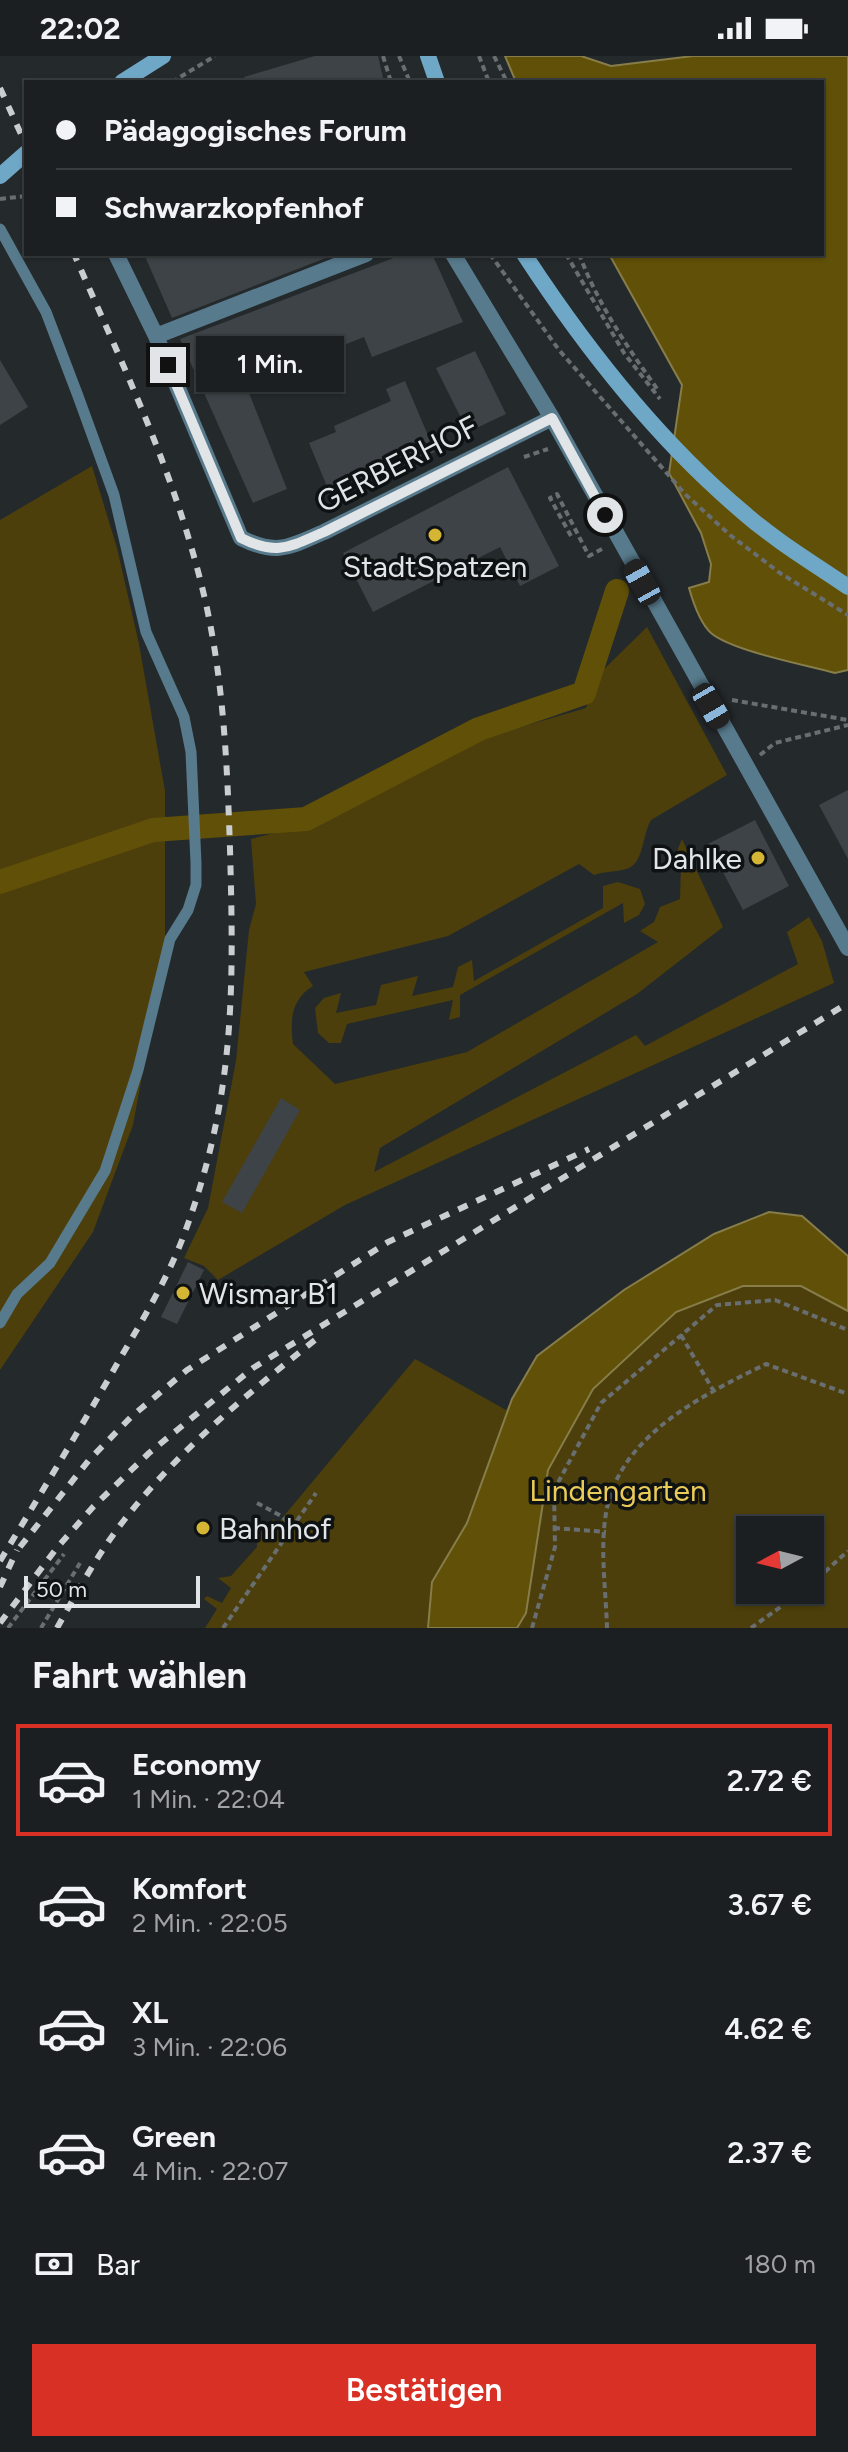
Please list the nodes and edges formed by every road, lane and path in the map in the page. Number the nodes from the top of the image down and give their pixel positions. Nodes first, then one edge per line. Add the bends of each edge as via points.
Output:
1 (163, 56) edge
2 (215, 56) edge
3 (383, 56) edge
4 (399, 56) edge
5 (428, 56) edge
6 (479, 56) edge
7 (494, 56) edge
8 (125, 80) edge
9 (175, 80) edge
10 (390, 80) edge
11 (409, 80) edge
12 (436, 80) edge
13 (488, 80) edge
14 (506, 80) edge
15 (24, 155) edge
16 (0, 176) edge
17 (24, 196) edge
18 (0, 199) edge
19 (0, 229) edge
20 (117, 256) edge
21 (361, 256) edge
22 (454, 256) edge
23 (491, 256) edge
24 (525, 256) edge
25 (567, 256) edge
26 (580, 256) edge
27 (156, 336) junction
28 (559, 350) dead end
29 (658, 390) dead end
30 (668, 409) dead end
31 (552, 418) junction
32 (571, 536) dead end
33 (618, 539) junction
34 (848, 587) edge
35 (711, 706) junction
36 (848, 722) edge
37 (775, 743) dead end
38 (848, 948) edge
39 (0, 1323) edge
40 (848, 1330) edge
41 (681, 1335) junction
42 (713, 1390) junction
43 (848, 1394) edge
44 (316, 1493) dead end
45 (257, 1503) dead end
46 (292, 1528) junction
47 (554, 1528) junction
48 (606, 1532) junction
49 (848, 1551) edge
50 (64, 1554) dead end
51 (80, 1563) dead end
52 (824, 1572) edge
53 (789, 1604) edge
54 (8, 1628) edge
55 (41, 1628) edge
56 (223, 1628) edge
57 (532, 1628) edge
58 (607, 1628) edge
59 (751, 1628) edge

1 - 8 main road
2 - 9 path
3 - 10 path
4 - 11 path
5 - 12 main road
6 - 13 path
7 - 14 path
15 - 16 main road
17 - 18 path
19 - 39 lane via 46,312 114,495 146,632 184,717 195,798 196,863 196,885 170,939 138,1070 105,1171 50,1263 17,1294
20 - 27 street
21 - 27 street
22 - 31 street
23 - 28 path
24 - 34 main road via 591,352 641,411 743,512
25 - 30 path via 624,353
26 - 29 path via 606,311
27 - 31 street, GERBERHOF via 241,538 264,549 287,549
31 - 33 street
32 - 33 path via 550,498 557,494 589,556
33 - 35 street
35 - 36 path via 723,699
35 - 38 street
36 - 37 path
40 - 41 path via 775,1300 717,1305
41 - 42 path
41 - 47 path via 601,1403 554,1490
42 - 43 path via 766,1364
42 - 48 path via 647,1438 626,1462 608,1500
44 - 46 path
45 - 46 path
46 - 56 path
47 - 48 path
47 - 57 path via 555,1547
48 - 58 path
49 - 52 path
50 - 54 path
51 - 55 path
53 - 59 path

